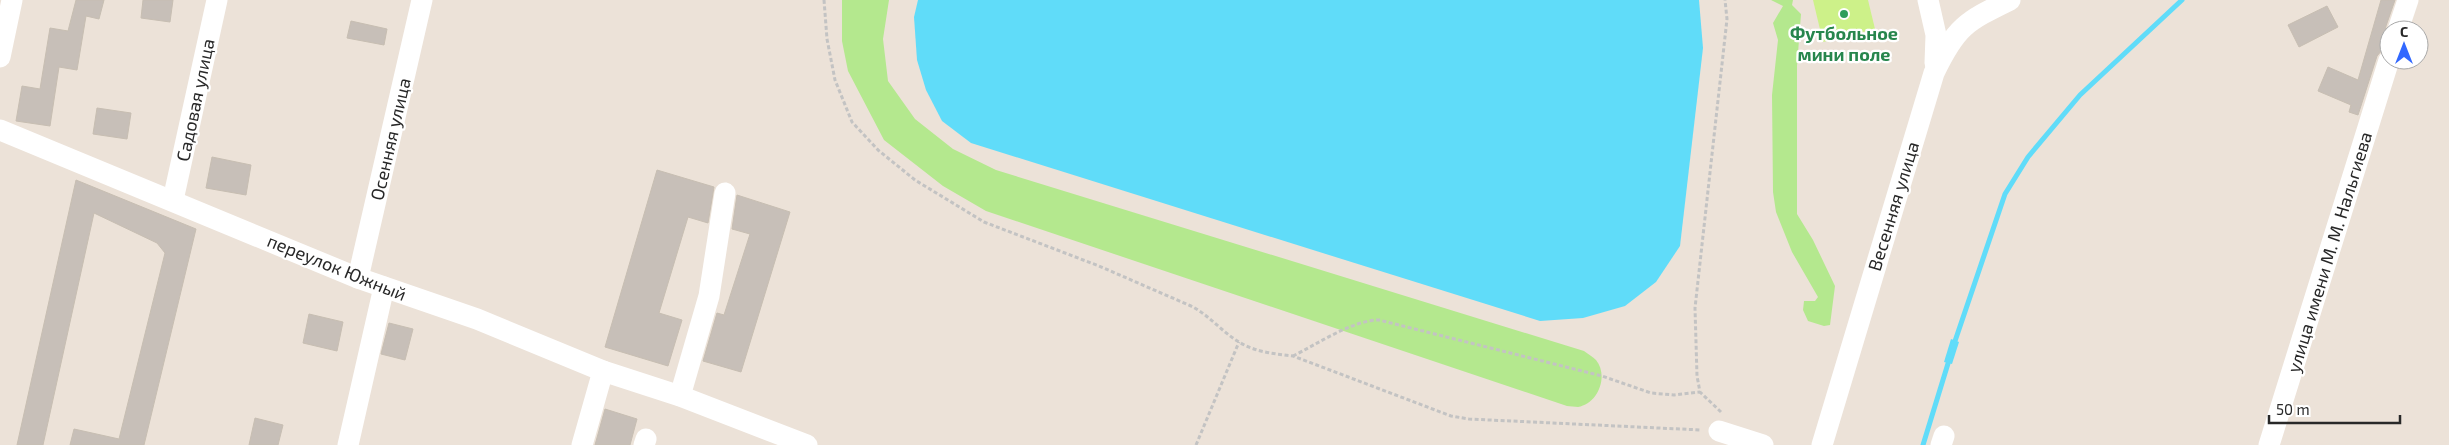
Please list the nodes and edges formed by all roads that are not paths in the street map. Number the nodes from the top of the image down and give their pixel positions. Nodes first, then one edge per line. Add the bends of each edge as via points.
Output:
1 (12, 0) edge
2 (216, 0) edge
3 (422, 0) edge
4 (1928, 0) edge
5 (2010, 0) edge
6 (2408, 0) edge
7 (2401, 20) edge
8 (0, 57) edge
9 (2386, 70) edge
10 (1934, 73) junction
11 (0, 130) edge
12 (725, 193) dead end
13 (173, 200) junction
14 (358, 278) junction
15 (384, 287) junction
16 (603, 371) junction
17 (680, 396) junction
18 (1719, 431) road end
19 (348, 445) edge
20 (582, 445) edge
21 (807, 445) edge
22 (1763, 445) edge
23 (1822, 445) edge
24 (2269, 445) edge

1 - 8 street
2 - 13 street, Садовая улица
3 - 14 street, Осенняя улица
4 - 10 street via 1936,36
5 - 10 street, Весенняя улица via 1959,30 1947,45
6 - 7 street
9 - 24 street, улица имени М. М. Нальгиева
10 - 23 street, Весенняя улица
11 - 13 street, переулок Южный
12 - 17 street via 709,296
13 - 14 street, переулок Южный
14 - 15 street, переулок Южный
15 - 16 street, переулок Южный via 477,319
15 - 19 street
16 - 17 street, переулок Южный
16 - 20 street
17 - 21 street, переулок Южный
18 - 22 street

